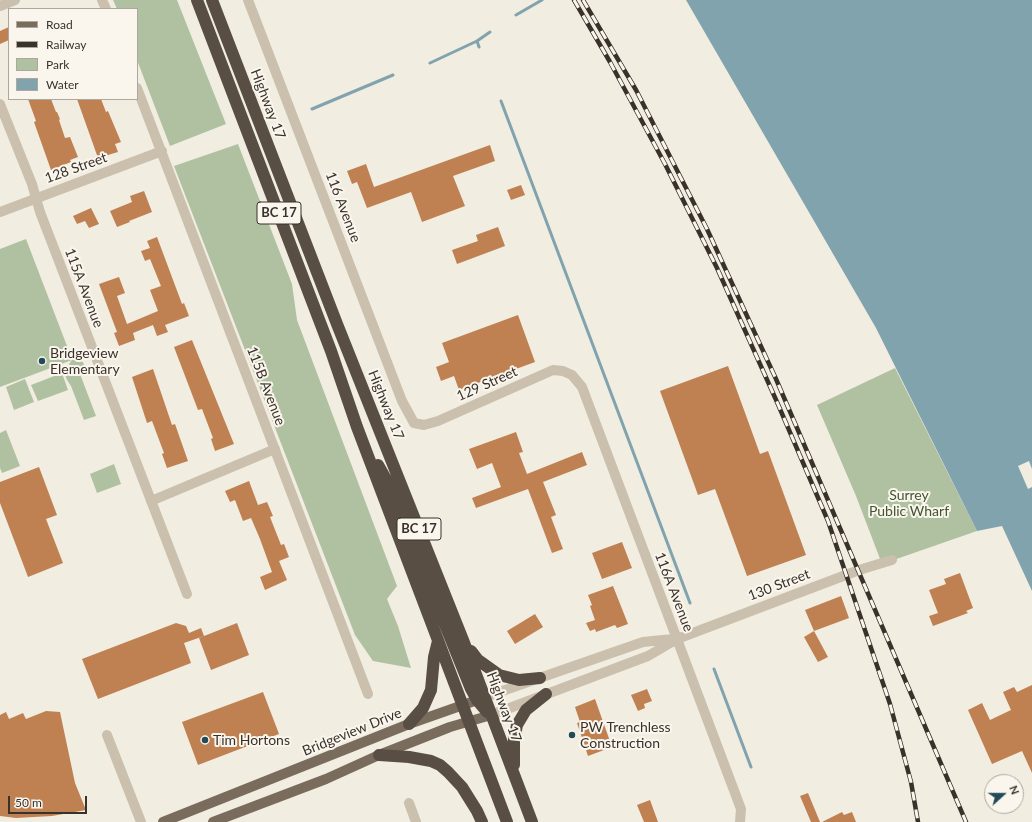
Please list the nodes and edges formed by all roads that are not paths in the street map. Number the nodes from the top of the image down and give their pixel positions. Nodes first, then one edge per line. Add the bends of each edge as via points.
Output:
1 (15, 0) edge
2 (197, 0) edge
3 (212, 0) edge
4 (248, 0) edge
5 (0, 6) edge
6 (138, 91) edge
7 (0, 104) edge
8 (162, 152) junction
9 (36, 198) junction
10 (0, 212) edge
11 (572, 375) joint
12 (414, 423) joint
13 (357, 427) junction
14 (275, 449) junction
15 (151, 501) junction
16 (892, 560) dead end
17 (187, 594) dead end
18 (677, 639) junction
19 (438, 640) junction
20 (463, 640) junction
21 (540, 678) junction
22 (368, 694) dead end
23 (546, 694) junction
24 (481, 699) junction
25 (462, 705) junction
26 (492, 715) junction
27 (468, 722) junction
28 (409, 724) junction
29 (107, 735) dead end
30 (379, 755) junction
31 (514, 774) junction
32 (409, 803) dead end
33 (141, 822) edge
34 (163, 822) edge
35 (213, 822) edge
36 (416, 822) edge
37 (482, 822) edge
38 (506, 822) edge
39 (532, 822) edge
40 (740, 822) edge

1 - 5 street
2 - 13 highway, Highway 17 / BC 17
3 - 20 highway, Highway 17 / BC 17
4 - 12 street, 116 Avenue via 402,401
6 - 8 street, 115B Avenue
7 - 9 street, 115A Avenue
8 - 9 street, 128 Street
8 - 14 street, 115B Avenue
9 - 10 street, 128 Street
9 - 15 street, 115A Avenue
11 - 12 street, 129 Street via 553,370 438,421 424,425
11 - 18 street, 116A Avenue via 586,397
13 - 19 highway, Highway 17 / BC 17
13 - 24 highway via 387,481 471,689
14 - 15 street
14 - 22 street, 115B Avenue
15 - 17 street, 115A Avenue
16 - 18 street, 130 Street via 865,567
18 - 21 street, 130 Street via 643,642
18 - 23 street, 130 Street via 648,656
18 - 40 street, 116A Avenue via 741,809
19 - 25 highway, Highway 17 / BC 17
19 - 28 highway via 431,690 423,708
20 - 21 highway via 478,660 499,675 519,680
20 - 24 highway, Highway 17 / BC 17
21 - 24 street, 130 Street
23 - 26 street, 130 Street
23 - 31 highway via 526,710 517,725 514,740
24 - 25 main road, Bridgeview Drive
24 - 26 highway, Highway 17 / BC 17
25 - 27 highway, Highway 17 / BC 17
25 - 28 main road, Bridgeview Drive
26 - 27 main road
26 - 31 highway, Highway 17 / BC 17
27 - 30 main road
27 - 38 highway, Highway 17 / BC 17
28 - 34 main road, Bridgeview Drive
29 - 33 street
30 - 35 main road via 326,779
30 - 37 highway via 409,757 440,765 462,787
31 - 39 highway, Highway 17 / BC 17
32 - 36 street

